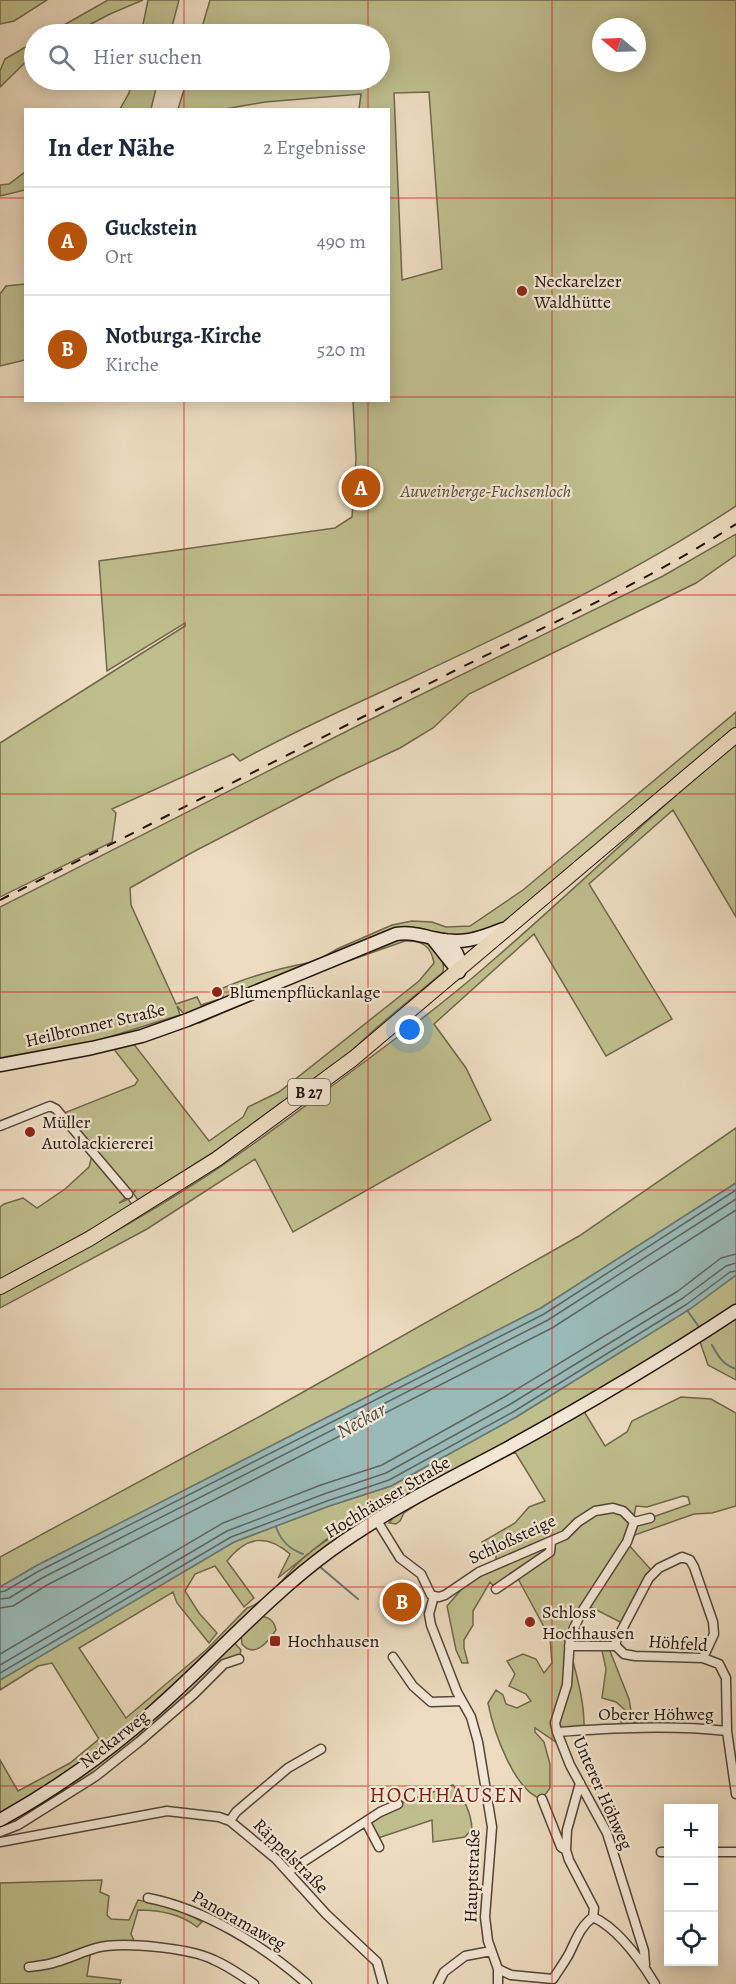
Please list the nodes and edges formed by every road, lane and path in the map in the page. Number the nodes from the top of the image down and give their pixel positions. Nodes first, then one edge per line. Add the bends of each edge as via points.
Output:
1 (736, 735) edge
2 (513, 925) junction
3 (438, 939) junction
4 (459, 972) junction
5 (0, 1065) edge
6 (0, 1126) edge
7 (128, 1194) dead end
8 (0, 1287) edge
9 (736, 1311) edge
10 (650, 1518) dead end
11 (376, 1519) junction
12 (634, 1522) junction
13 (551, 1542) junction
14 (496, 1589) dead end
15 (434, 1596) junction
16 (569, 1646) junction
17 (616, 1646) junction
18 (393, 1657) dead end
19 (703, 1658) junction
20 (239, 1659) dead end
21 (462, 1701) junction
22 (727, 1731) junction
23 (557, 1732) junction
24 (321, 1749) dead end
25 (580, 1783) junction
26 (736, 1794) edge
27 (542, 1799) dead end
28 (398, 1804) dead end
29 (0, 1820) edge
30 (230, 1821) junction
31 (366, 1822) junction
32 (0, 1832) edge
33 (0, 1842) edge
34 (379, 1847) dead end
35 (566, 1850) junction
36 (718, 1852) edge
37 (736, 1852) edge
38 (288, 1872) junction
39 (148, 1898) dead end
40 (593, 1917) junction
41 (491, 1951) junction
42 (29, 1967) dead end
43 (646, 1967) junction
44 (498, 1969) junction
45 (554, 1982) edge
46 (254, 1984) edge
47 (307, 1984) edge
48 (383, 1984) edge
49 (438, 1984) edge
50 (498, 1984) edge
51 (655, 1984) edge

1 - 2 main road, B 27
2 - 3 main road, Heilbronner Straße via 476,940
2 - 4 main road, B 27
3 - 4 main road
3 - 5 main road, Heilbronner Straße via 418,933 396,934 142,1036
4 - 8 main road, B 27 via 264,1126 89,1239
6 - 7 street via 40,1110 56,1109
9 - 11 main road, Hochhäuser Straße via 528,1436
10 - 12 street
11 - 15 street via 400,1558 421,1574
11 - 29 main road, Hochhäuser Straße via 322,1557 264,1606 109,1749
12 - 13 street, Schloßsteige via 623,1510 603,1508
12 - 16 street, Unterer Höhweg via 627,1542 581,1613
13 - 14 street via 550,1552
13 - 15 street, Schloßsteige via 479,1572 445,1595
15 - 21 street, Hauptstraße via 429,1614 431,1625
16 - 17 street, Höhfeld
16 - 23 street, Unterer Höhweg via 567,1685 557,1712
17 - 19 street, Höhfeld via 624,1654 635,1656
17 - 19 street via 650,1578 659,1568 682,1557 694,1567 713,1622 714,1634
18 - 21 street via 413,1686 431,1702
19 - 22 street, Höhfeld via 718,1664 726,1678
20 - 32 street, Neckarweg via 224,1664 96,1776 18,1825
21 - 41 street, Hauptstraße via 477,1742 492,1827 485,1917
22 - 23 street, Oberer Höhweg via 656,1728
22 - 26 street, Oberer Höhweg
23 - 25 street, Unterer Höhweg
24 - 30 street via 288,1768
25 - 35 street via 567,1830
25 - 43 street, Unterer Höhweg via 607,1833
27 - 35 street
28 - 31 street
30 - 33 street, Räppelstraße via 167,1810
30 - 38 street, Räppelstraße
31 - 34 street
31 - 38 street
35 - 40 street via 594,1908
36 - 37 street
38 - 48 street, Räppelstraße via 376,1962
39 - 47 street, Panoramaweg via 165,1901 219,1924 266,1950
40 - 43 street via 617,1935
40 - 45 street via 579,1932
41 - 44 street, Hauptstraße
41 - 49 street via 465,1956 444,1972
42 - 46 street via 55,1963 97,1948 142,1947 214,1959
43 - 51 street
44 - 45 street
44 - 50 street

